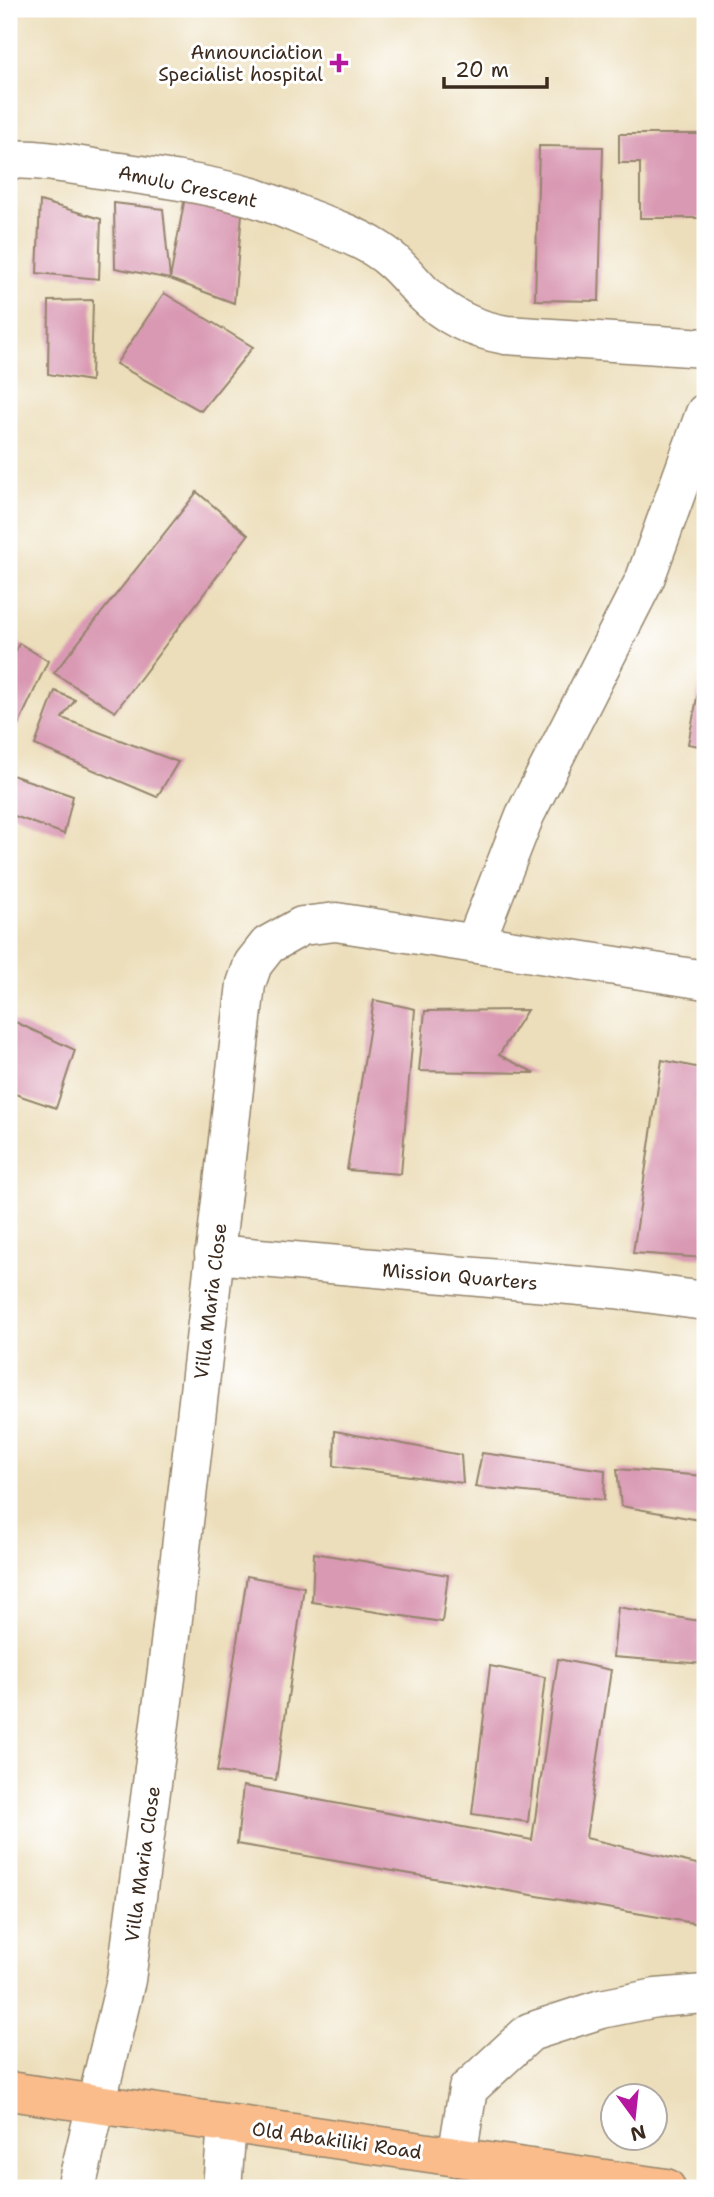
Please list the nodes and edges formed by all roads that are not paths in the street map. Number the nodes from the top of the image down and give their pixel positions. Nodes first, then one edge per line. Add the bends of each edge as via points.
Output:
1 (9, 160) edge
2 (705, 348) edge
3 (705, 412) edge
4 (475, 943) junction
5 (705, 980) edge
6 (214, 1254) junction
7 (705, 1301) edge
8 (705, 1994) edge
9 (9, 2091) edge
10 (97, 2104) junction
11 (227, 2124) junction
12 (457, 2157) junction
13 (76, 2188) edge
14 (222, 2188) edge
15 (666, 2188) edge

1 - 2 street, Amulu Crescent via 115,171 252,197 376,248 444,312 484,331
3 - 4 street via 645,579 525,815
4 - 5 street, Villa Maria Close
4 - 6 street, Villa Maria Close via 336,922 302,926 268,945 253,964 246,984
6 - 7 street, Mission Quarters
6 - 10 street, Villa Maria Close via 126,1980
8 - 12 street via 601,2009 530,2032 468,2090
9 - 10 main road, Old Abakiliki Road
10 - 11 main road, Old Abakiliki Road
10 - 13 street, Villa Maria Close
11 - 12 main road, Old Abakiliki Road
11 - 14 street
12 - 15 main road, Old Abakiliki Road

